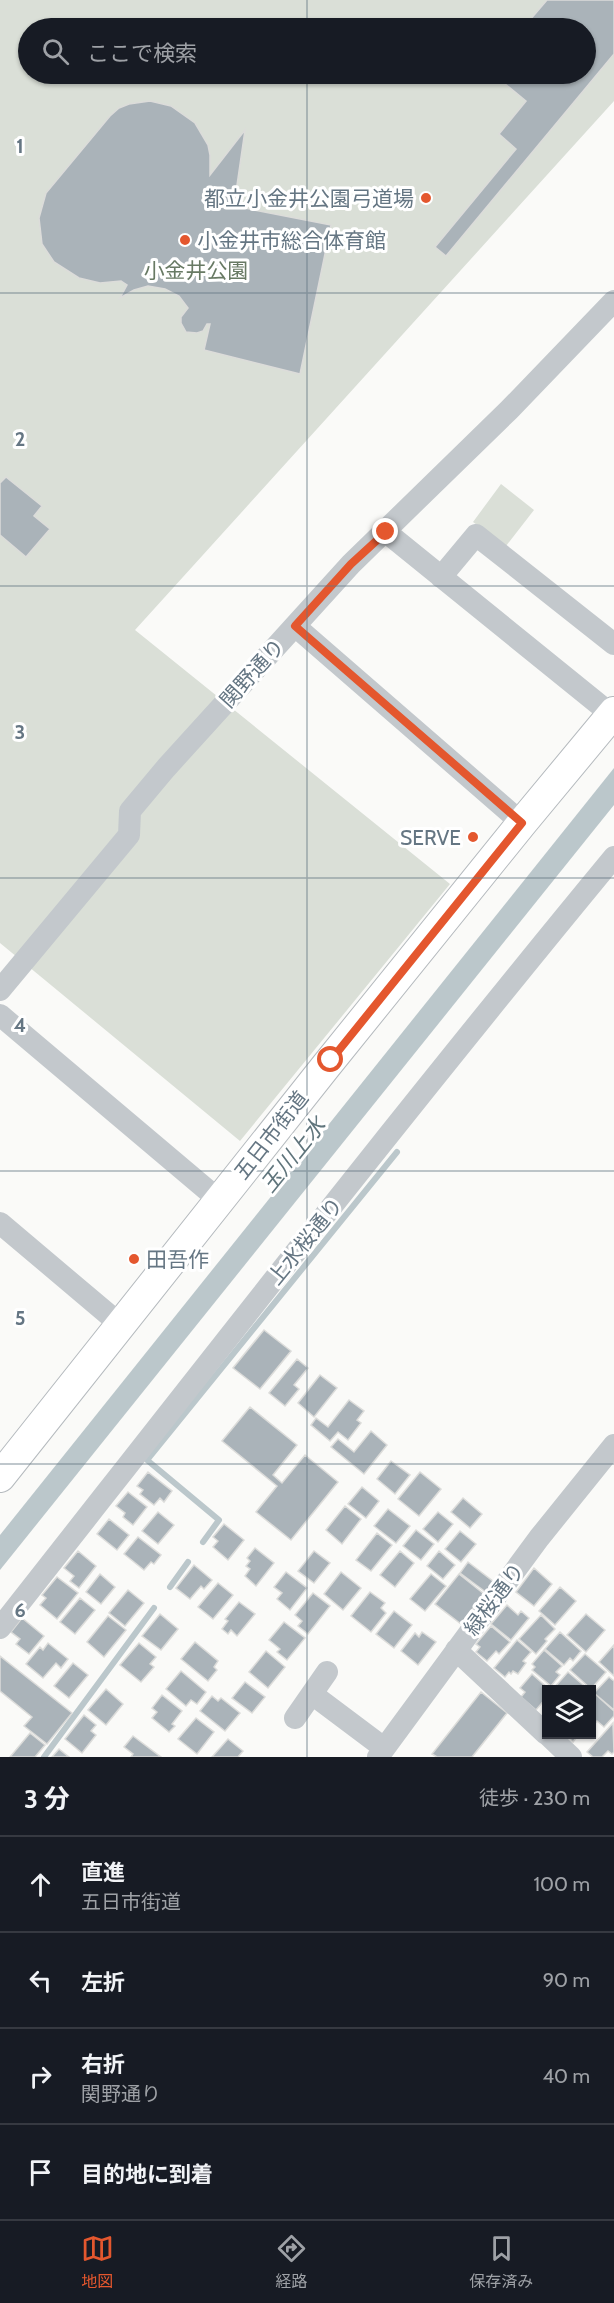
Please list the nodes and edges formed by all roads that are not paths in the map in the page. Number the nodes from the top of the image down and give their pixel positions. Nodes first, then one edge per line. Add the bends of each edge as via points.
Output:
1 (614, 301) edge
2 (386, 532) junction
3 (441, 577) junction
4 (295, 626) junction
5 (614, 644) edge
6 (613, 714) edge
7 (522, 823) junction
8 (614, 857) edge
9 (0, 990) edge
10 (0, 1015) edge
11 (219, 1200) junction
12 (0, 1223) edge
13 (122, 1326) junction
14 (614, 1445) edge
15 (0, 1477) edge
16 (0, 1628) edge
17 (456, 1650) junction
18 (327, 1671) dead end
19 (312, 1694) junction
20 (295, 1718) dead end
21 (542, 1729) edge
22 (552, 1739) edge
23 (380, 1755) edge
24 (571, 1757) edge

1 - 2 street, 関野通り
2 - 3 street
2 - 4 street, 関野通り
3 - 5 street via 476,535
3 - 6 street
4 - 7 street
4 - 9 street, 関野通り via 129,811 129,835
6 - 7 main road, 五日市街道
7 - 11 main road, 五日市街道
8 - 16 street, 上水桜通り via 257,1316
10 - 11 street
11 - 13 main road, 五日市街道
12 - 13 street
13 - 15 main road, 五日市街道
14 - 17 street, 緑桜通り
17 - 21 street
17 - 23 street, 緑桜通り
18 - 19 street
19 - 20 street
19 - 23 street
22 - 24 street

